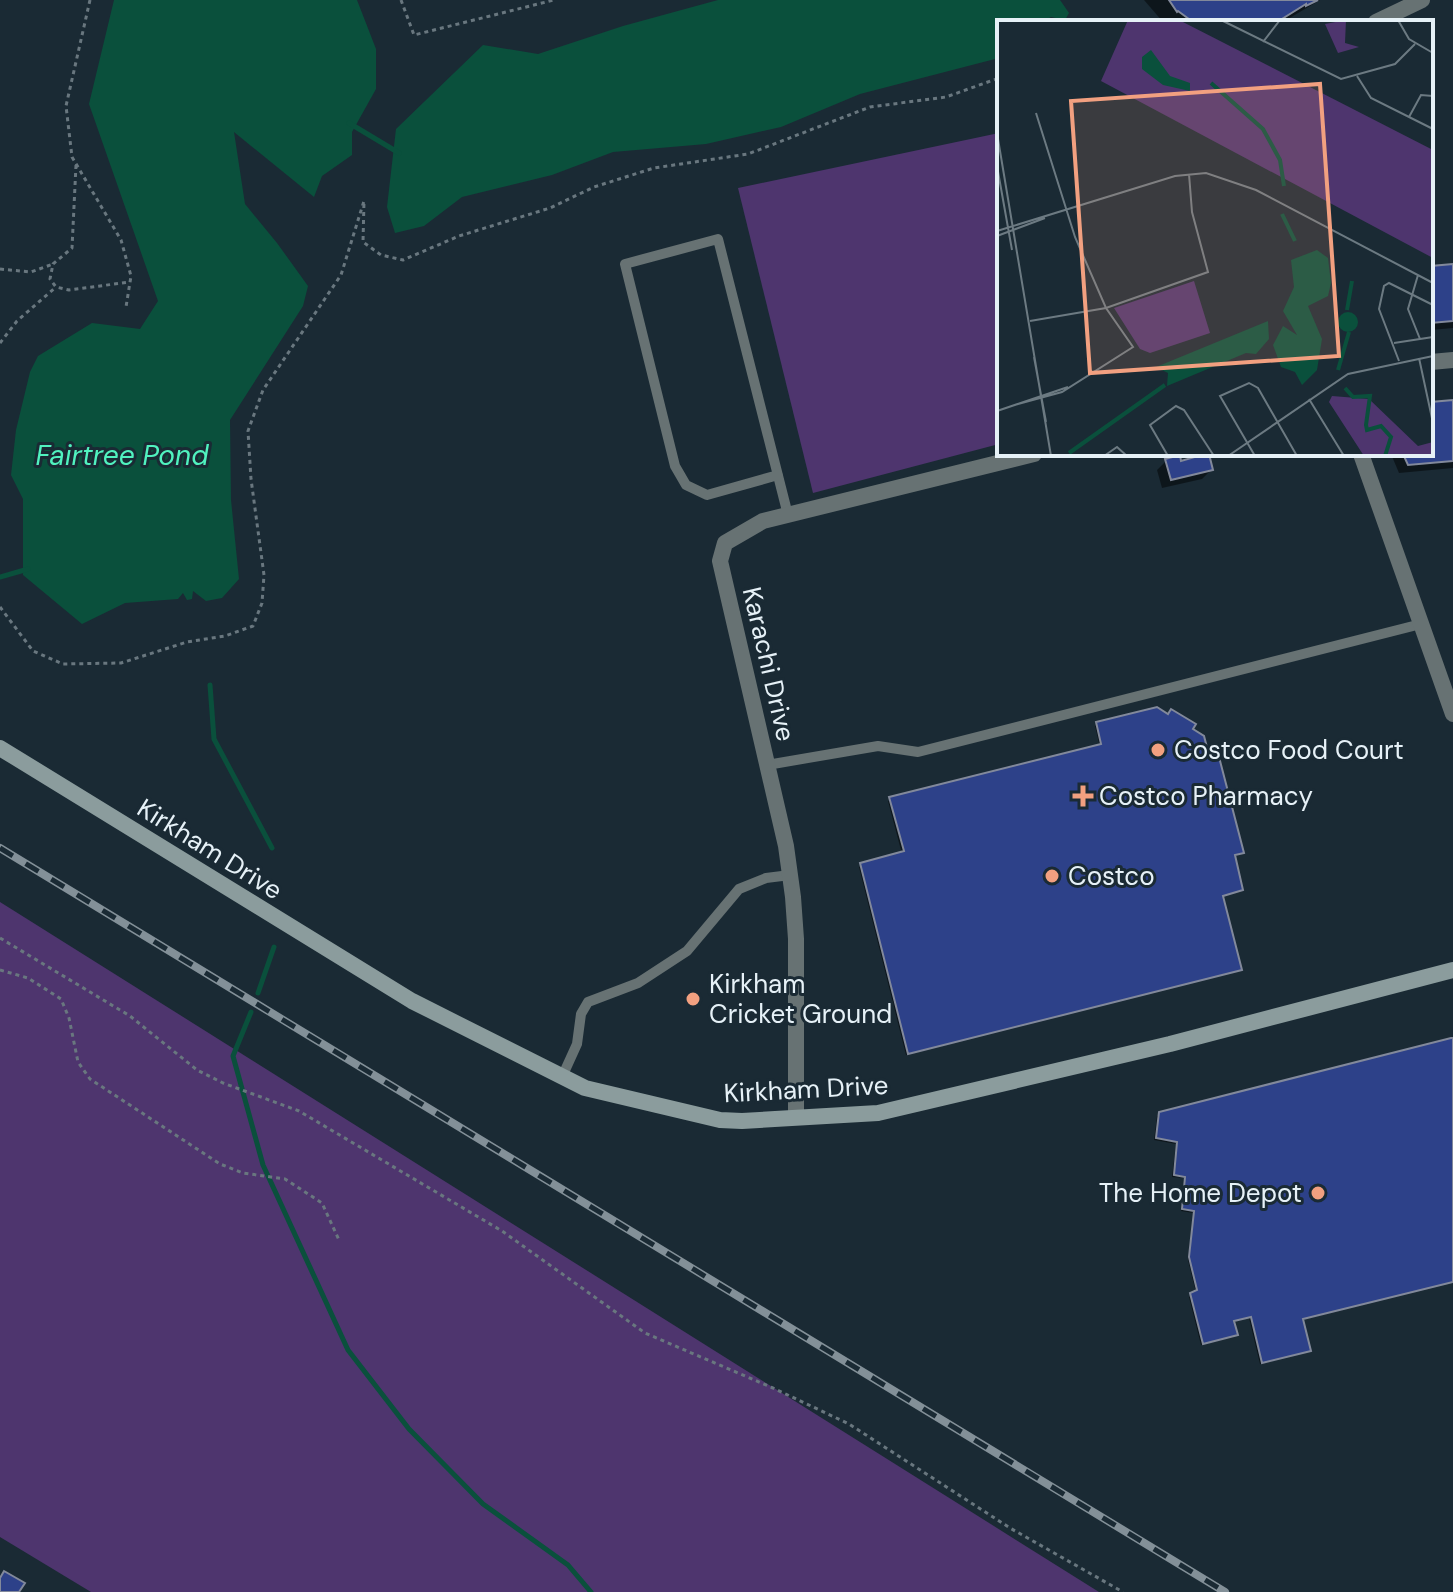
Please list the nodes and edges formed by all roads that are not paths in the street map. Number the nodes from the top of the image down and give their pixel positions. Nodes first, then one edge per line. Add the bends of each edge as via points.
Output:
1 (1422, 0) edge
2 (1380, 20) edge
3 (1453, 360) edge
4 (1433, 362) edge
5 (1026, 456) edge
6 (1362, 456) edge
7 (778, 475) junction
8 (788, 515) junction
9 (1421, 624) junction
10 (1453, 714) edge
11 (0, 748) edge
12 (767, 765) junction
13 (790, 875) junction
14 (1453, 970) edge
15 (562, 1077) junction
16 (796, 1117) junction

1 - 2 street
3 - 4 street
5 - 8 street, Karachi Drive
6 - 9 street
7 - 7 lane via 718,239 625,264 675,466 686,485 707,495
7 - 8 lane
8 - 12 street, Karachi Drive via 763,521 725,543 720,561
9 - 10 street
9 - 12 lane via 918,752 878,746
11 - 15 street, Kirkham Drive via 412,1001
12 - 13 street, Karachi Drive
13 - 15 lane via 739,889 687,951 638,983 588,1002
13 - 16 street, Karachi Drive via 796,939
14 - 16 street, Kirkham Drive via 891,1110
15 - 16 street, Kirkham Drive via 585,1088 699,1116 742,1121

